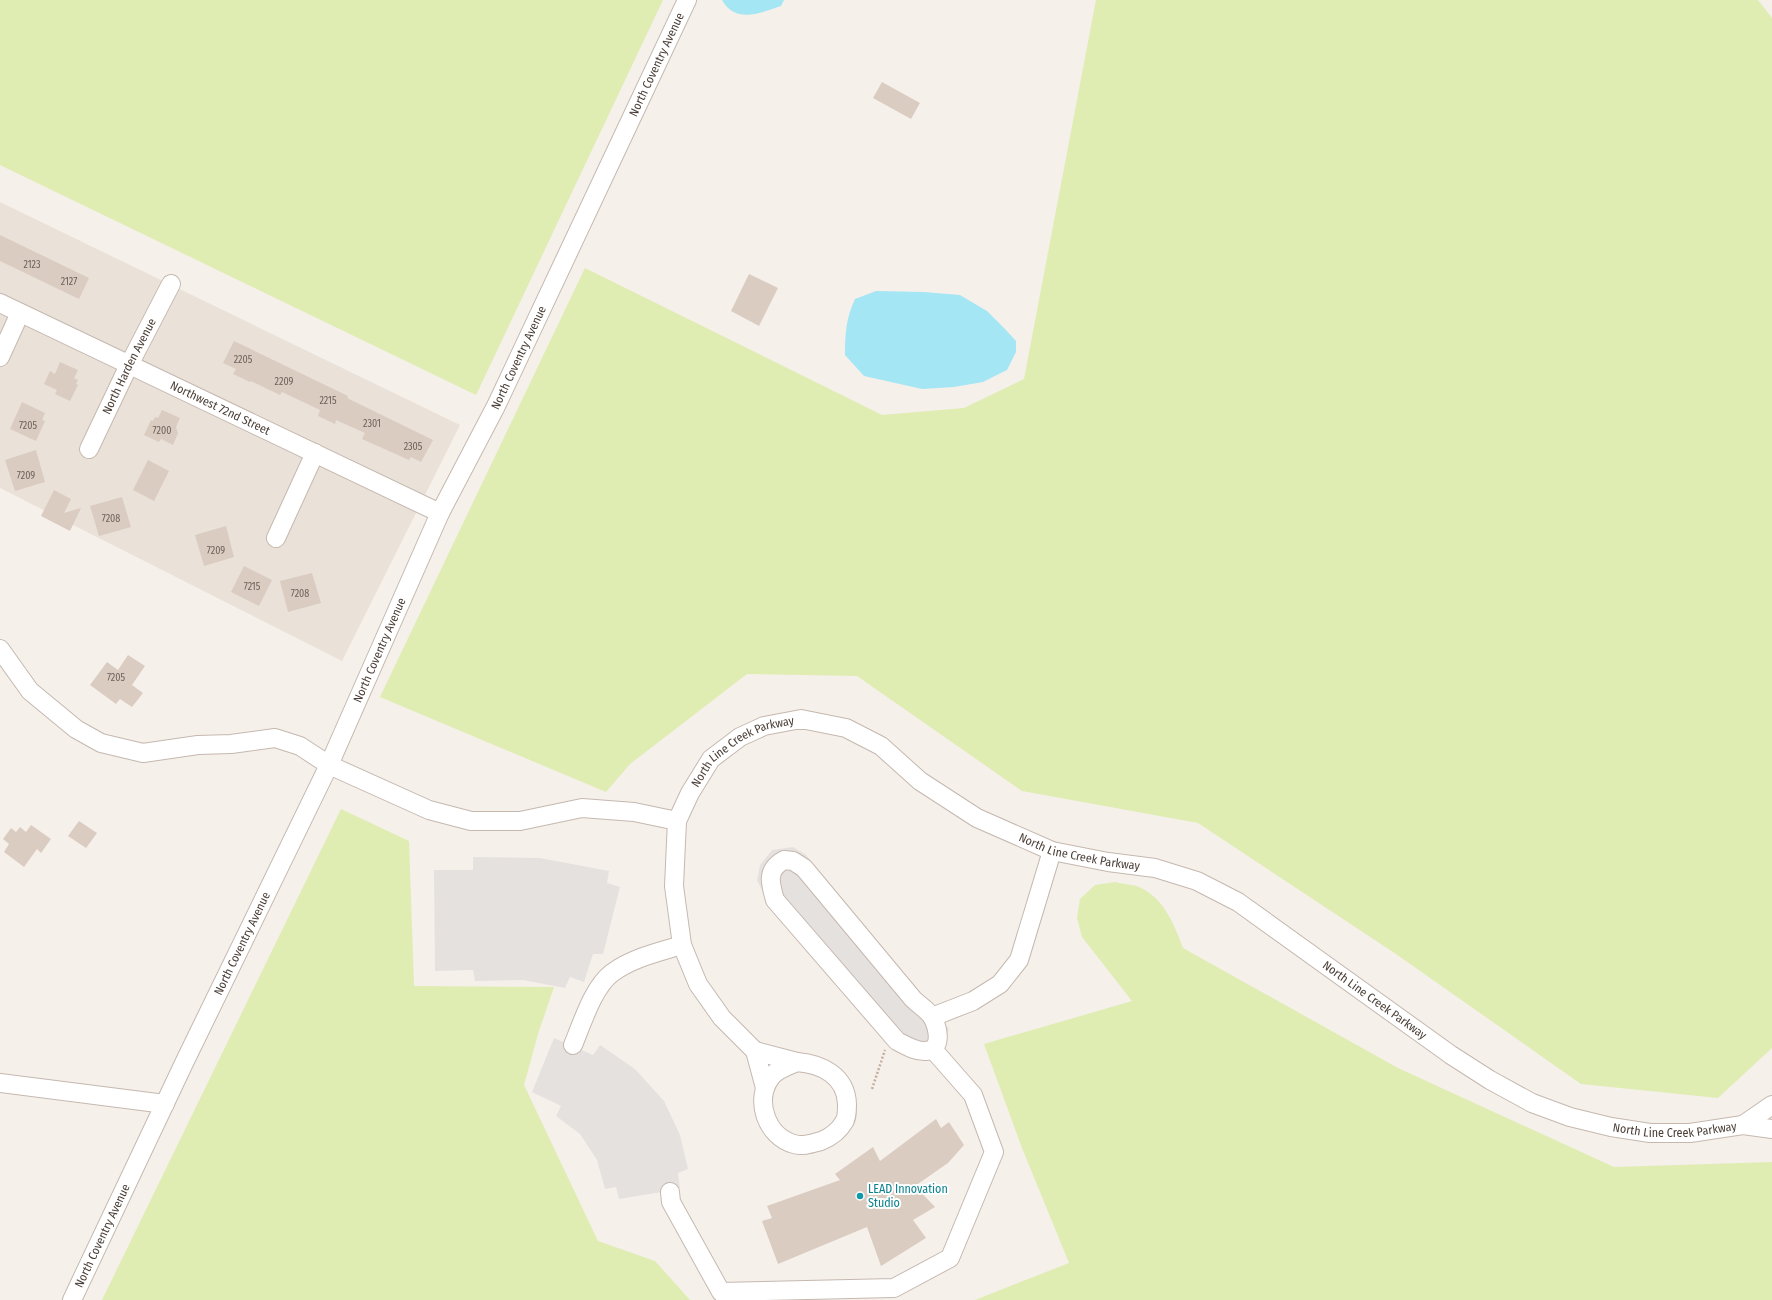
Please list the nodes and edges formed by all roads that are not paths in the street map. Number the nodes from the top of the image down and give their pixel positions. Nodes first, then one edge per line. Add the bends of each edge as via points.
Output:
1 (687, 0) edge
2 (171, 284) dead end
3 (0, 303) edge
4 (20, 313) junction
5 (0, 357) edge
6 (129, 365) junction
7 (89, 449) dead end
8 (315, 453) junction
9 (440, 513) junction
10 (276, 538) dead end
11 (0, 648) edge
12 (329, 765) junction
13 (677, 821) junction
14 (1052, 851) junction
15 (682, 945) junction
16 (932, 1017) junction
17 (573, 1045) dead end
18 (755, 1051) junction
19 (937, 1054) dead end
20 (797, 1062) junction
21 (0, 1083) edge
22 (765, 1088) junction
23 (165, 1104) junction
24 (1772, 1105) edge
25 (1743, 1125) junction
26 (1772, 1128) edge
27 (670, 1192) dead end
28 (72, 1300) edge

1 - 9 street, North Coventry Avenue via 496,406
2 - 6 street, North Harden Avenue
3 - 4 street, Northwest 72nd Street
4 - 5 street
4 - 6 street, Northwest 72nd Street
6 - 7 street, North Harden Avenue
6 - 8 street, Northwest 72nd Street
8 - 9 street, Northwest 72nd Street
8 - 10 street
9 - 12 street, North Coventry Avenue
11 - 12 street via 30,691 76,729 101,743 143,753 275,738 300,746
12 - 13 street via 429,810 471,821 520,820 582,808 634,812
12 - 23 street, North Coventry Avenue
13 - 14 street, North Line Creek Parkway via 690,793 711,759 740,737 764,726 801,719 846,728 881,746 920,781 977,818
13 - 15 street, North Line Creek Parkway via 674,886
14 - 16 street via 1019,960 1000,984 973,1001
14 - 25 street, North Line Creek Parkway via 1155,868 1204,884 1238,902 1451,1055 1532,1103 1570,1117 1650,1133 1690,1133
15 - 17 street via 632,961 611,973 593,999
15 - 18 street, North Line Creek Parkway via 698,984 722,1018
16 - 16 street via 913,999 804,868 792,861 784,860 776,865 770,884 775,900 897,1041 925,1051 933,1048 938,1041 938,1031
18 - 20 street
18 - 22 street
19 - 27 street via 973,1095 994,1152 950,1258 894,1288 721,1292 672,1202
20 - 22 street via 782,1068 771,1077
20 - 22 street via 813,1063 828,1070 839,1081 847,1095 845,1121 835,1134 812,1144 795,1145 778,1136 764,1114 762,1102
21 - 23 street
23 - 28 street, North Coventry Avenue
24 - 25 street, North Line Creek Parkway
25 - 26 street, North Line Creek Parkway

